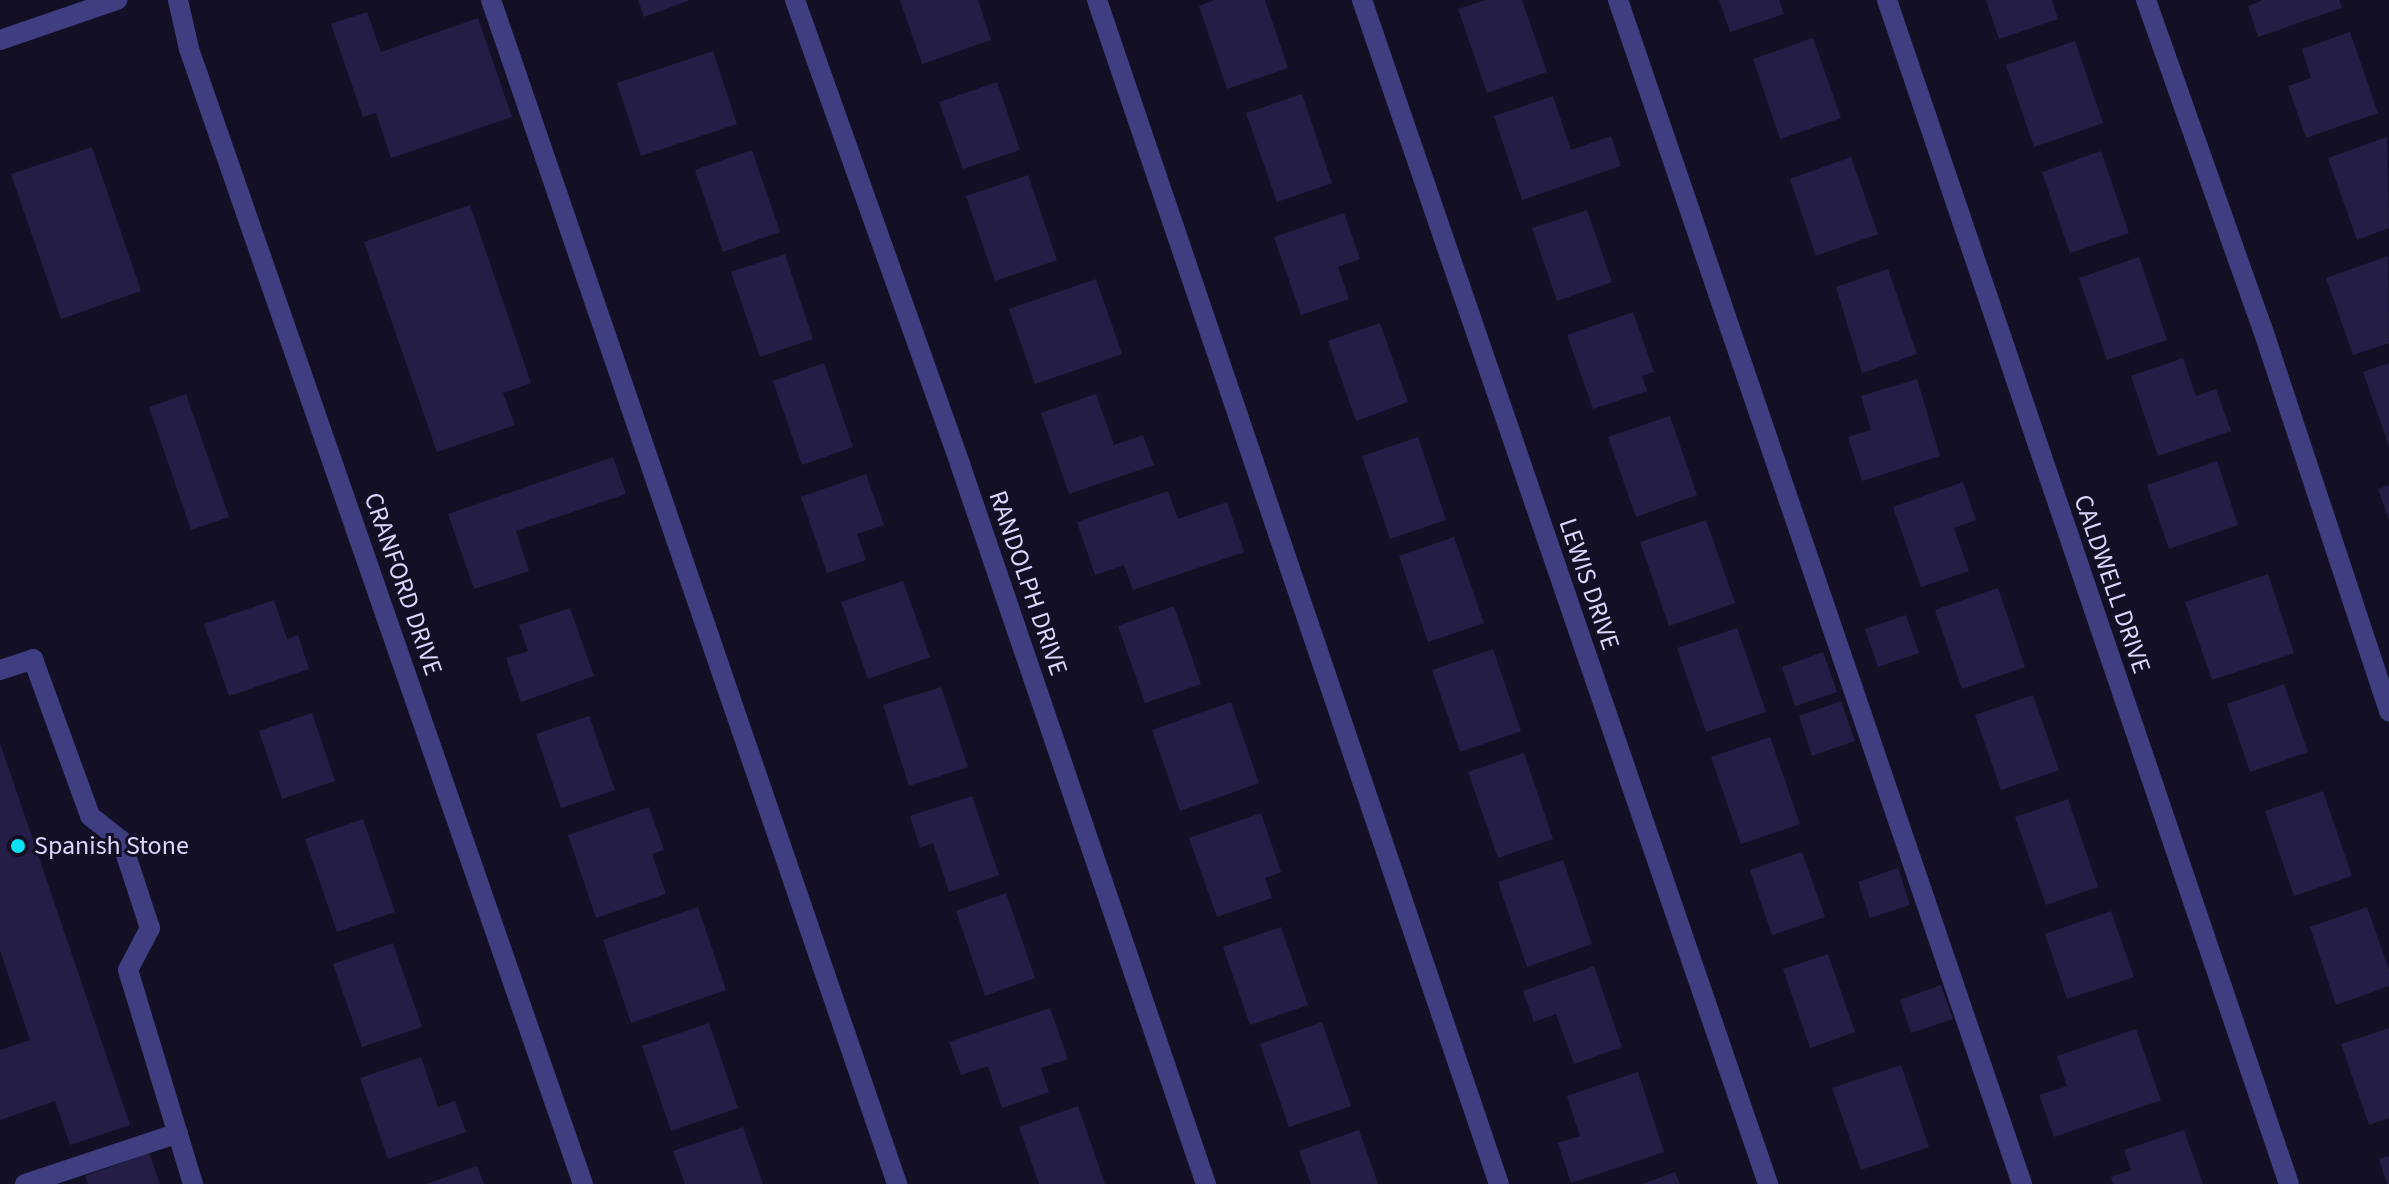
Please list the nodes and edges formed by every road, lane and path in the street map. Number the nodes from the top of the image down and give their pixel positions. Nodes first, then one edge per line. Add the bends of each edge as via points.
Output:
1 (117, 0) edge
2 (178, 0) edge
3 (491, 0) edge
4 (795, 0) edge
5 (1097, 0) edge
6 (1362, 0) edge
7 (1618, 0) edge
8 (1887, 0) edge
9 (2146, 0) edge
10 (0, 40) edge
11 (0, 670) edge
12 (2389, 712) edge
13 (178, 1133) junction
14 (25, 1184) edge
15 (193, 1184) edge
16 (583, 1184) edge
17 (897, 1184) edge
18 (1206, 1184) edge
19 (1499, 1184) edge
20 (1768, 1184) edge
21 (2022, 1184) edge
22 (2289, 1184) edge

1 - 10 street
2 - 16 street, CRANFORD DRIVE via 189,49
3 - 17 street
4 - 18 street, RANDOLPH DRIVE
5 - 19 street
6 - 20 street, LEWIS DRIVE
7 - 21 street
8 - 22 street, CALDWELL DRIVE
9 - 12 street via 2262,327
11 - 13 street via 33,659 90,816 121,840 150,928 128,970
13 - 14 street
13 - 15 street

